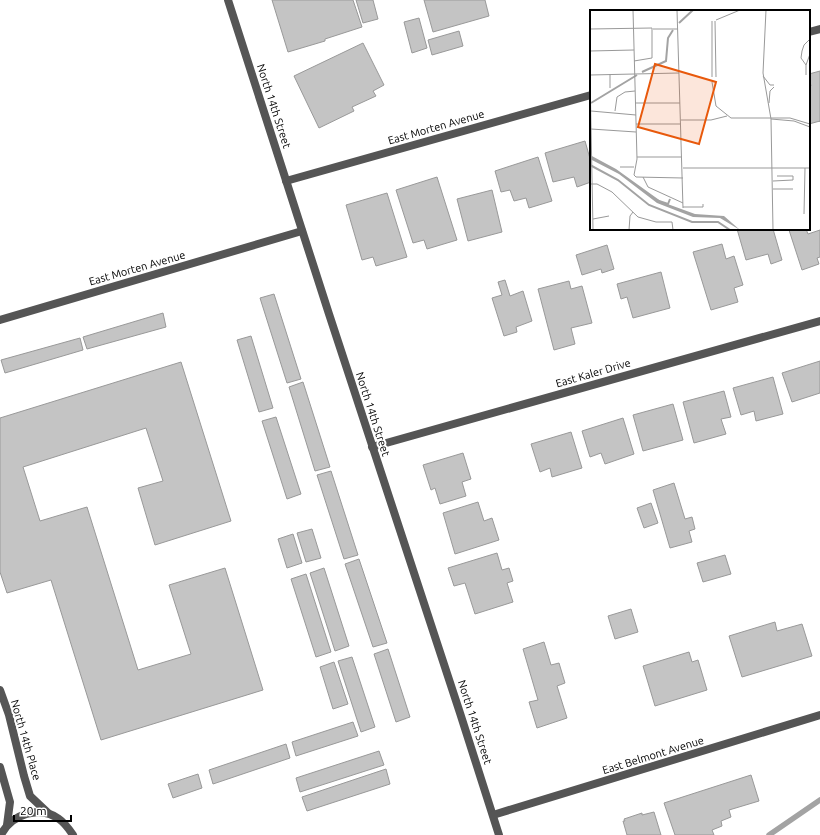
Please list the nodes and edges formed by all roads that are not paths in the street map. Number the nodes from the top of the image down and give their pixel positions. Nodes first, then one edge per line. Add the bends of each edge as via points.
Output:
1 (228, 0) edge
2 (820, 29) edge
3 (810, 32) edge
4 (590, 94) edge
5 (286, 181) junction
6 (302, 231) junction
7 (0, 320) edge
8 (820, 321) edge
9 (372, 447) junction
10 (0, 690) edge
11 (820, 715) edge
12 (0, 767) edge
13 (48, 813) junction
14 (493, 815) junction
15 (7, 825) junction
16 (1, 835) edge
17 (73, 835) edge
18 (499, 835) edge

1 - 5 street, North 14th Street
2 - 3 street
4 - 5 street, East Morten Avenue
5 - 6 street, North 14th Street
6 - 7 street, East Morten Avenue
6 - 9 street, North 14th Street
8 - 9 street, East Kaler Drive
9 - 14 street, North 14th Street
10 - 13 street, North 14th Place via 30,796
11 - 14 street, East Belmont Avenue
12 - 15 street via 10,802
13 - 15 street via 26,814
13 - 17 street, North 14th Place via 59,818
14 - 18 street, North 14th Street
15 - 16 street

